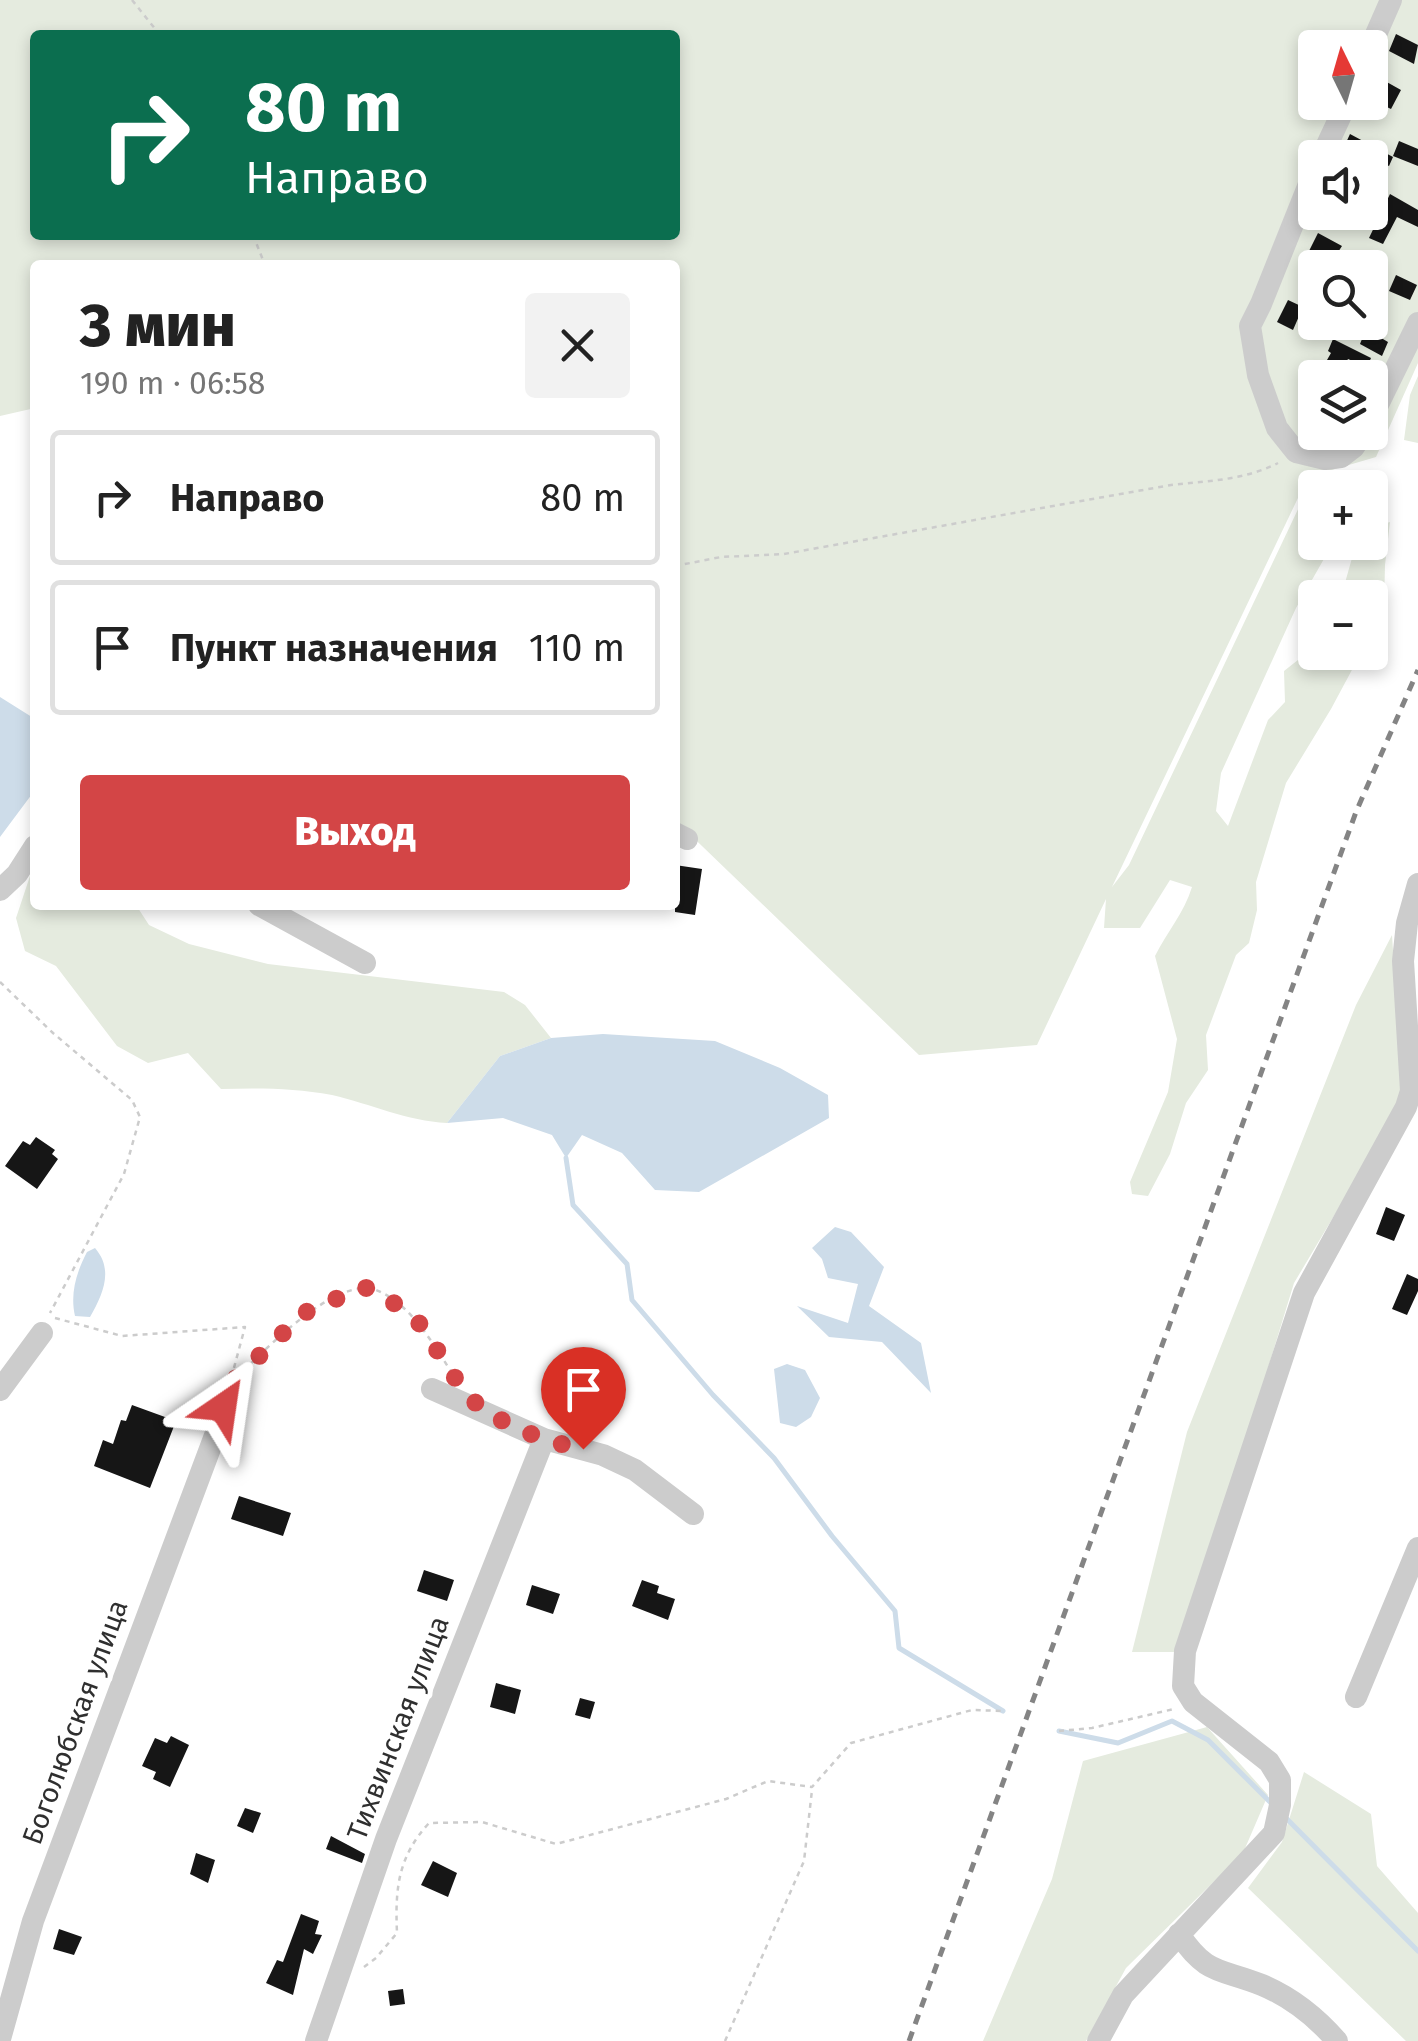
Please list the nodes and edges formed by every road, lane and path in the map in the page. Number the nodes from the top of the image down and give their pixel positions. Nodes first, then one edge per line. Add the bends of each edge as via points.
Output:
1 (132, 0) edge
2 (1391, 0) edge
3 (156, 30) edge
4 (1378, 30) edge
5 (1298, 213) edge
6 (1418, 323) edge
7 (1388, 384) edge
8 (1350, 450) edge
9 (1296, 452) junction
10 (680, 565) edge
11 (30, 854) edge
12 (1418, 884) edge
13 (0, 890) edge
14 (268, 910) edge
15 (364, 963) dead end
16 (0, 982) edge
17 (1411, 988) edge
18 (42, 1333) dead end
19 (230, 1384) junction
20 (461, 1387) dead end
21 (432, 1389) dead end
22 (0, 1390) edge
23 (217, 1430) joint
24 (544, 1440) junction
25 (692, 1514) dead end
26 (1418, 1548) edge
27 (1188, 1693) junction
28 (1356, 1697) dead end
29 (1004, 1712) dead end
30 (1059, 1731) dead end
31 (812, 1786) junction
32 (1179, 1934) junction
33 (338, 1974) junction
34 (0, 2039) edge
35 (316, 2041) edge
36 (725, 2041) edge
37 (1098, 2041) edge
38 (1337, 2041) edge

1 - 3 path
2 - 4 street
5 - 9 street via 1250,326 1268,404
6 - 7 street
8 - 9 street via 1325,459
9 - 10 path via 1258,473 1230,479 784,554
11 - 13 street
12 - 17 street via 1403,961
14 - 15 street
16 - 19 path via 132,1100 140,1117 124,1174 49,1316 122,1336 246,1327
17 - 27 street via 1406,1107 1304,1293 1185,1651
18 - 22 street
19 - 20 path via 304,1313 363,1287 380,1292 420,1324
19 - 23 path
21 - 24 street
23 - 34 street, Боголюбская улица via 33,1921
24 - 25 street via 635,1470
24 - 33 street, Тихвинская улица
26 - 28 street
27 - 30 path via 1176,1708
27 - 32 street via 1268,1762 1280,1780 1280,1805 1274,1833
29 - 31 path via 972,1710 852,1743
31 - 33 path via 768,1781 726,1800 556,1844 482,1822 429,1824 409,1846 402,1868 398,1933 356,1973
31 - 36 path via 804,1861
32 - 37 street via 1123,1996
32 - 38 street via 1196,1959 1288,1998
33 - 35 street, Тихвинская улица

